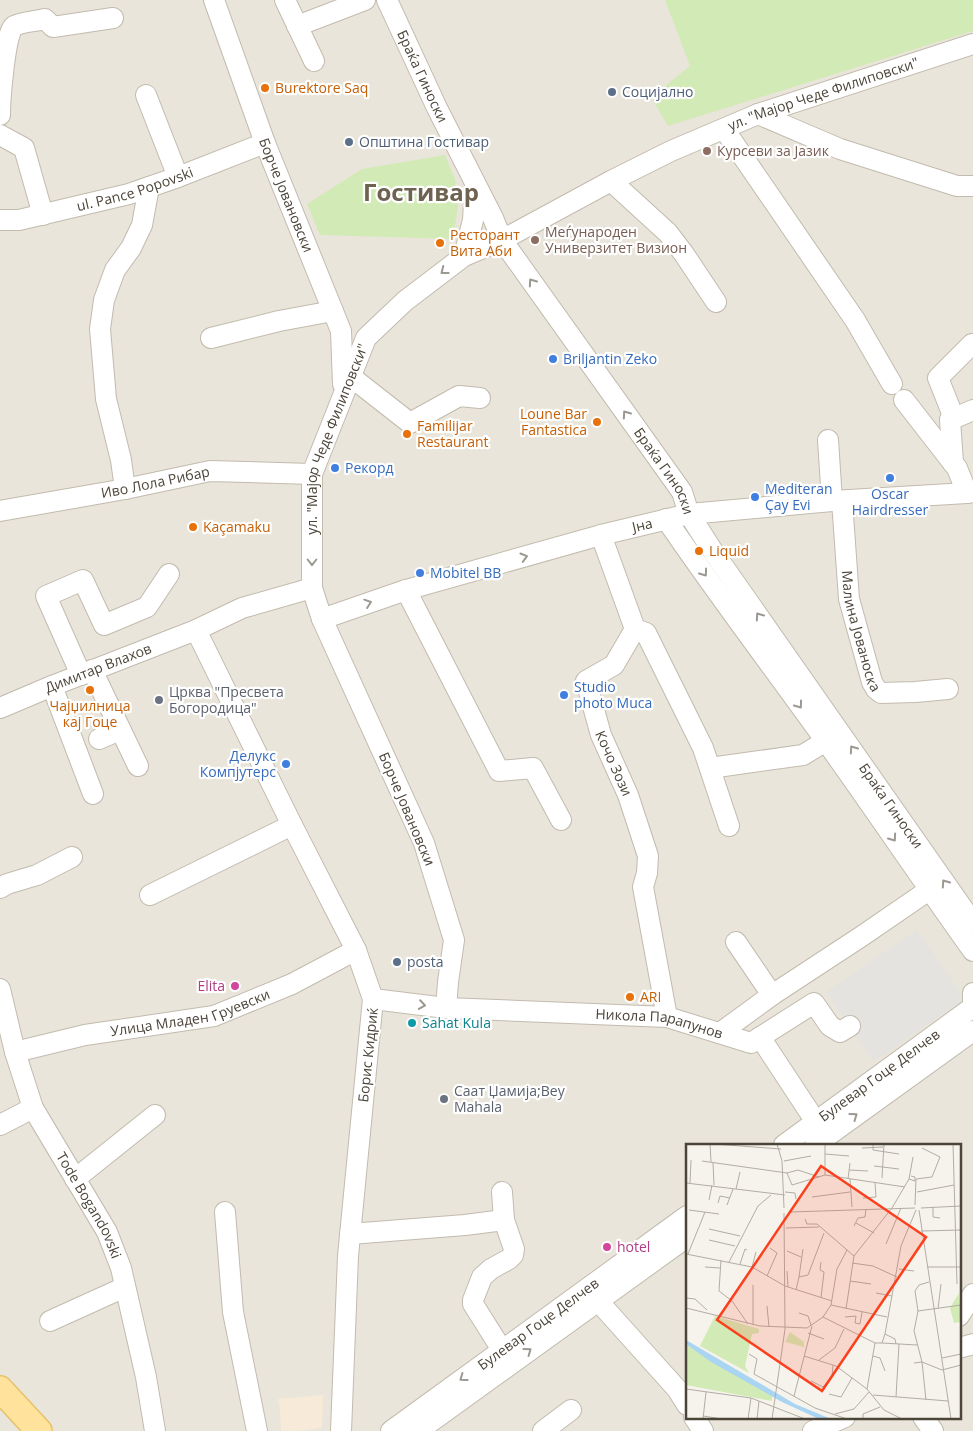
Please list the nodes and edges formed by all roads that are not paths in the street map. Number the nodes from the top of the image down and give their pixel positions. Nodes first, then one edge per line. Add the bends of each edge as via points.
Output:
1 (214, 0) edge
2 (285, 0) edge
3 (365, 0) edge
4 (387, 0) edge
5 (113, 18) dead end
6 (297, 26) junction
7 (973, 44) edge
8 (314, 61) dead end
9 (146, 95) dead end
10 (758, 114) junction
11 (0, 115) edge
12 (724, 129) junction
13 (0, 135) edge
14 (265, 143) junction
15 (178, 177) junction
16 (611, 181) junction
17 (475, 184) junction
18 (973, 186) edge
19 (149, 188) junction
20 (43, 215) junction
21 (0, 220) edge
22 (502, 240) junction
23 (464, 256) junction
24 (716, 302) dead end
25 (333, 311) junction
26 (341, 331) junction
27 (211, 338) dead end
28 (366, 338) junction
29 (972, 344) dead end
30 (347, 384) junction
31 (892, 384) dead end
32 (480, 398) dead end
33 (904, 400) dead end
34 (973, 410) edge
35 (954, 418) junction
36 (828, 440) dead end
37 (953, 462) junction
38 (312, 474) junction
39 (125, 489) junction
40 (970, 492) edge
41 (837, 501) junction
42 (0, 511) edge
43 (689, 514) junction
44 (666, 518) junction
45 (601, 535) junction
46 (169, 574) dead end
47 (312, 588) junction
48 (406, 590) junction
49 (322, 619) junction
50 (635, 629) junction
51 (196, 630) junction
52 (87, 672) junction
53 (52, 686) junction
54 (948, 689) dead end
55 (0, 708) edge
56 (120, 730) junction
57 (99, 739) dead end
58 (826, 741) junction
59 (138, 766) dead end
60 (710, 768) junction
61 (92, 794) dead end
62 (561, 820) dead end
63 (292, 825) junction
64 (729, 826) dead end
65 (72, 857) dead end
66 (0, 888) edge
67 (929, 890) junction
68 (150, 895) dead end
69 (973, 923) edge
70 (736, 942) dead end
71 (356, 950) junction
72 (973, 951) edge
73 (0, 989) edge
74 (973, 993) edge
75 (772, 995) junction
76 (373, 999) junction
77 (973, 1007) edge
78 (446, 1008) junction
79 (667, 1017) junction
80 (850, 1026) dead end
81 (973, 1031) edge
82 (720, 1033) junction
83 (760, 1037) junction
84 (15, 1052) junction
85 (33, 1108) junction
86 (155, 1115) dead end
87 (816, 1122) junction
88 (0, 1125) edge
89 (785, 1144) edge
90 (816, 1144) edge
91 (76, 1179) junction
92 (502, 1192) dead end
93 (225, 1212) dead end
94 (686, 1217) edge
95 (504, 1220) junction
96 (350, 1234) junction
97 (686, 1238) edge
98 (125, 1287) junction
99 (973, 1294) edge
100 (598, 1301) junction
101 (960, 1314) edge
102 (50, 1321) dead end
103 (973, 1344) edge
104 (960, 1348) edge
105 (502, 1350) junction
106 (0, 1389) edge
107 (683, 1392) edge
108 (571, 1410) dead end
109 (695, 1418) edge
110 (843, 1418) edge
111 (924, 1418) edge
112 (39, 1431) edge
113 (155, 1431) edge
114 (256, 1431) edge
115 (341, 1431) edge
116 (391, 1431) edge
117 (418, 1431) edge
118 (543, 1431) edge
119 (703, 1431) edge
120 (813, 1431) edge
121 (933, 1431) edge

1 - 14 street, Борче Јовановски
2 - 6 street
3 - 6 street
4 - 17 street, Браќа Гиноски
5 - 11 street via 53,27 45,19 15,25 10,30 6,52
6 - 8 street
7 - 10 street, ул. "Мајор Чеде Филиповски"
9 - 15 street
10 - 12 street, ул. "Мајор Чеде Филиповски"
10 - 18 street via 840,149 957,186
12 - 16 street, ул. "Мајор Чеде Филиповски"
12 - 31 street via 855,320
13 - 20 street via 24,148
14 - 15 street, ul. Pance Popovski
14 - 25 street, Борче Јовановски
15 - 19 street, ul. Pance Popovski
16 - 22 street, ул. "Мајор Чеде Филиповски"
16 - 24 street via 668,233
17 - 22 street, Браќа Гиноски
17 - 23 street via 474,220
19 - 20 street, ul. Pance Popovski
19 - 39 street via 142,225 115,270 104,300 100,329 106,399 122,460
20 - 21 street, ul. Pance Popovski
22 - 23 street, ул. "Мајор Чеде Филиповски"
43 -> 22 street, Браќа Гиноски via 682,492
23 -> 28 street, ул. "Мајор Чеде Филиповски" via 405,301
25 - 26 street, Борче Јовановски
25 - 27 street
26 - 28 street
26 - 30 street, Борче Јовановски
28 - 30 street, ул. "Мајор Чеде Филиповски"
29 - 35 street via 938,378
30 - 32 street via 410,423 459,396
30 - 38 street, ул. "Мајор Чеде Филиповски"
33 - 37 street
34 - 35 street
35 - 37 street via 950,420
36 - 41 street
37 - 40 street
38 - 39 street, Иво Лола Рибар via 210,471
38 -> 47 street, ул. "Мајор Чеде Филиповски"
39 - 42 street, Иво Лола Рибар
40 - 41 street, Јна
41 - 43 street, Јна
41 - 54 street, Малина Јованоска via 849,599 876,689 880,693
43 - 44 street, Јна
69 -> 43 street, Браќа Гиноски
44 - 45 street, Јна
44 -> 58 street, Браќа Гиноски
48 -> 45 street, Јна
45 - 50 street
46 - 52 street via 147,607 104,625 83,580 46,596
47 - 49 street, ул. "Мајор Чеде Филиповски"
47 - 51 street, Димитар Влахов via 242,608
49 -> 48 street, Јна
48 - 62 street via 499,771 533,768
49 - 78 street, Борче Јовановски via 424,843 454,940
50 - 60 street via 646,633
50 - 79 street, Кочо Зози via 614,666 586,681 601,735 628,794 648,856 643,887
51 - 52 street, Димитар Влахов
51 - 63 street, Борис Кидриќ
52 - 53 street, Димитар Влахов
52 - 56 street
53 - 55 street, Димитар Влахов
53 - 61 street
56 - 57 street
56 - 59 street
58 - 60 street via 803,755
58 -> 67 street, Браќа Гиноски
60 - 64 street
63 - 68 street
63 - 71 street, Борис Кидриќ
65 - 66 street via 37,875
67 - 72 street, Браќа Гиноски
67 - 75 street, Никола Парапунов
70 - 75 street
71 - 76 street, Борис Кидриќ
71 - 84 street, Улица Младен Груевски via 292,984 214,1016 85,1035
73 - 84 street, Tode Bogandovski
74 - 77 street
75 - 82 street, Никола Парапунов
76 -> 78 street, Никола Парапунов
76 - 96 street, Борис Кидриќ
77 - 87 street, Булевар Гоце Делчев
78 - 79 street, Никола Парапунов
79 - 82 street, Никола Парапунов
80 - 83 street via 840,1032 830,1026 814,1003
90 -> 81 street, Булевар Гоце Делчев
82 - 83 street via 751,1043
83 - 87 street
84 - 85 street, Tode Bogandovski
85 - 88 street
85 - 91 street, Tode Bogandovski
86 - 91 street
87 - 89 street, Булевар Гоце Делчев
91 - 98 street, Tode Bogandovski via 107,1232
92 - 95 street
93 - 114 street via 233,1312
94 - 105 street, Булевар Гоце Делчев
95 - 96 street
95 - 105 street via 513,1255 482,1277 473,1300
96 - 115 street, Борис Кидриќ
97 - 100 street, Булевар Гоце Делчев
98 - 102 street
98 - 113 street, Tode Bogandovski
99 - 101 street
100 - 107 street
117 -> 100 street, Булевар Гоце Делчев
103 - 104 street
105 -> 116 street, Булевар Гоце Делчев
106 - 112 main road
108 - 118 street
109 - 119 street
110 - 120 street
111 - 121 street

